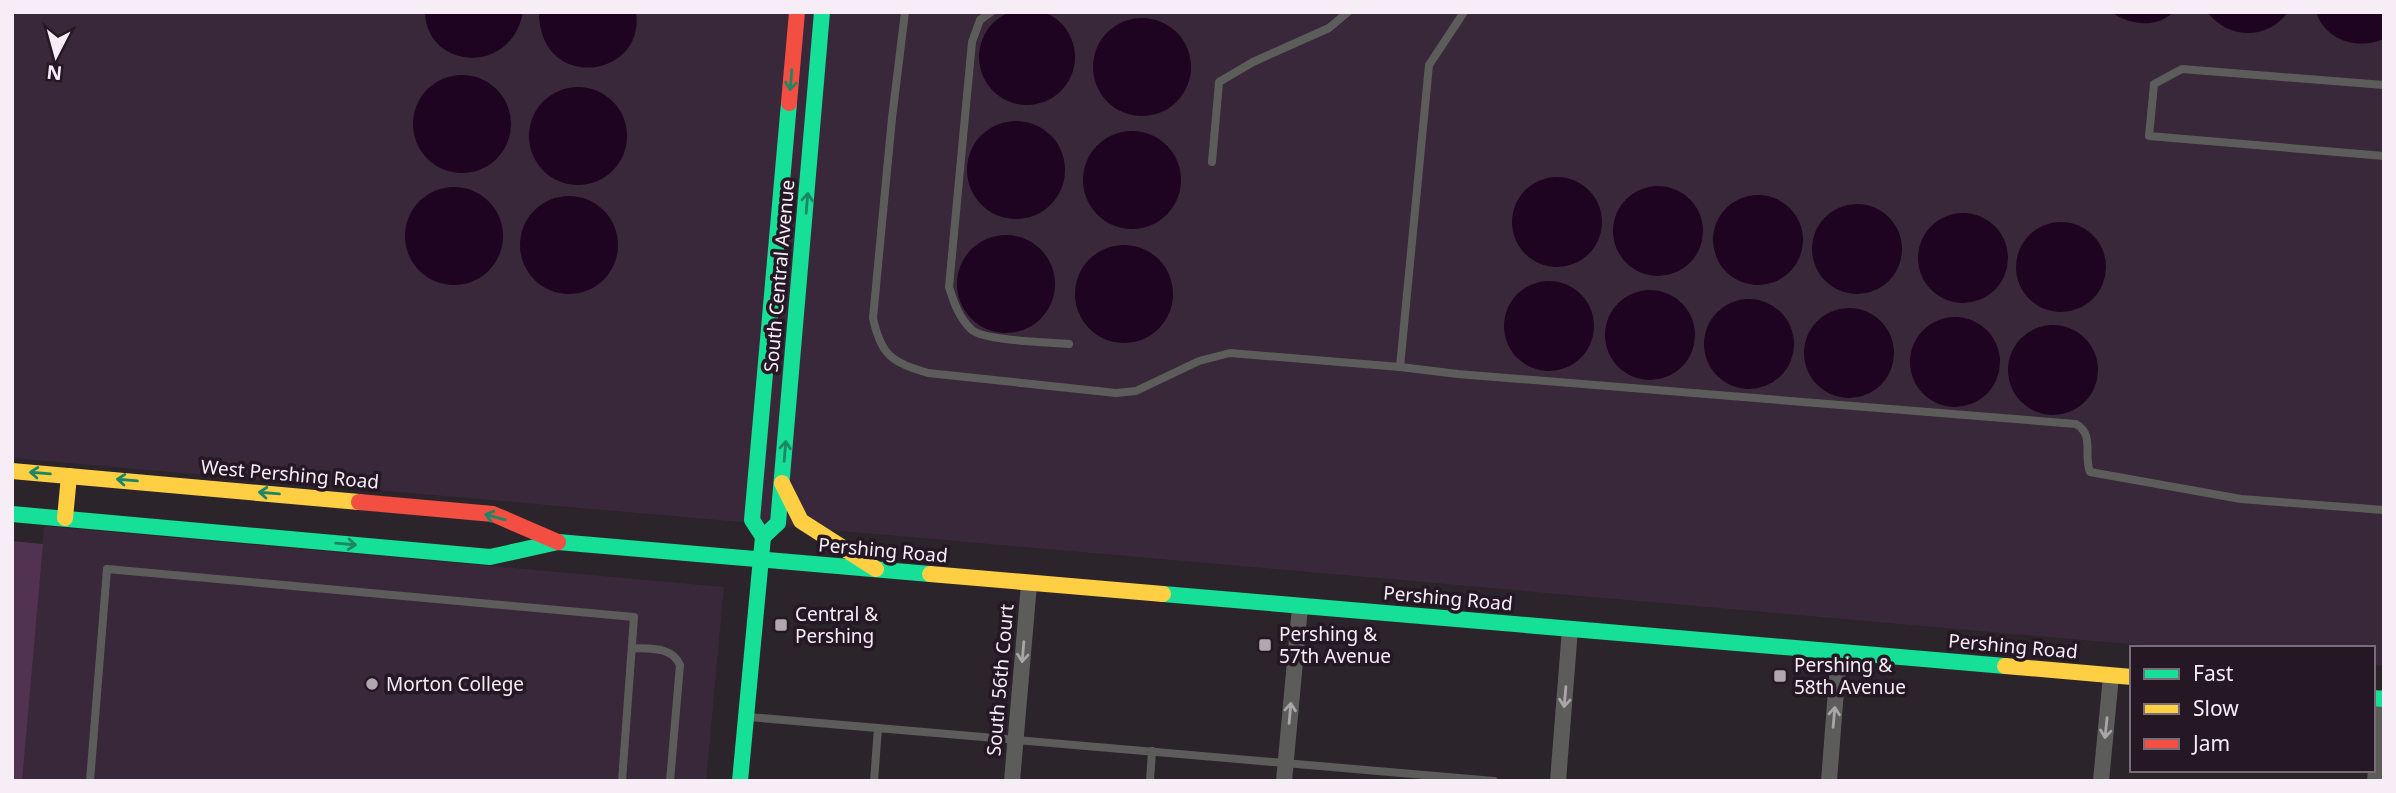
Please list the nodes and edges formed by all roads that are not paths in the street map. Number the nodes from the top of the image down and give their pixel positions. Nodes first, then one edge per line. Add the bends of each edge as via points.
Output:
1 (797, 12) edge
2 (822, 12) edge
3 (905, 12) edge
4 (991, 12) edge
5 (1348, 12) edge
6 (1464, 12) edge
7 (2384, 85) edge
8 (2384, 156) edge
9 (1212, 162) dead end
10 (1069, 344) dead end
11 (1400, 367) junction
12 (12, 471) edge
13 (69, 475) junction
14 (782, 483) junction
15 (2384, 510) edge
16 (12, 513) edge
17 (65, 518) junction
18 (763, 537) junction
19 (558, 542) junction
20 (761, 561) junction
21 (878, 571) junction
22 (1030, 584) junction
23 (1300, 607) junction
24 (1570, 629) junction
25 (632, 648) junction
26 (1839, 652) junction
27 (2111, 676) junction
28 (2130, 677) edge
29 (2380, 698) edge
30 (746, 716) junction
31 (878, 728) junction
32 (1015, 740) junction
33 (1152, 751) junction
34 (1286, 763) junction
35 (1421, 778) edge
36 (90, 781) edge
37 (622, 781) edge
38 (670, 781) edge
39 (740, 781) edge
40 (874, 781) edge
41 (1012, 781) edge
42 (1150, 781) edge
43 (1284, 781) edge
44 (1494, 781) edge
45 (1558, 781) edge
46 (1829, 781) edge
47 (2101, 781) edge
48 (2375, 781) edge

1 -> 18 main road, South Central Avenue via 752,520
14 -> 2 main road, South Central Avenue
3 - 11 lane via 873,318 878,343 899,364 928,373 1116,393 1136,391 1199,361 1230,353
4 - 10 lane via 980,20 972,42 949,287 956,310 973,331 990,337
5 - 9 lane via 1329,28 1219,82
6 - 11 lane via 1429,65
7 - 8 lane via 2182,69 2154,84 2149,136
11 - 15 lane via 2076,424 2087,437 2090,472 2241,499
13 -> 12 main road, West Pershing Road
13 - 17 main road
19 -> 13 main road, West Pershing Road via 493,514
14 - 18 main road, South Central Avenue via 778,523
14 - 21 main road via 801,521
16 - 17 main road, West Pershing Road
17 -> 19 main road, West Pershing Road via 490,557
18 - 20 main road, South Central Avenue
19 - 20 main road, West Pershing Road
20 - 21 main road, Pershing Road
20 - 30 main road, South Central Avenue
21 - 22 main road, Pershing Road
22 - 23 main road, Pershing Road
22 -> 32 street, South 56th Court
23 - 24 main road, Pershing Road
34 -> 23 street
24 - 26 main road, Pershing Road
24 -> 45 street
25 - 36 lane via 634,617 107,569
25 - 37 lane
25 - 38 lane via 666,651 680,665
26 - 27 main road, Pershing Road
46 -> 26 street
27 - 28 main road, Pershing Road
27 -> 47 street
29 - 48 street
30 - 31 lane
30 - 39 main road, South Central Avenue
31 - 32 lane
31 - 40 lane
32 - 33 lane
32 - 41 street, South 56th Court
33 - 34 lane
33 - 42 lane
34 - 35 lane
34 - 43 street
35 - 44 lane

